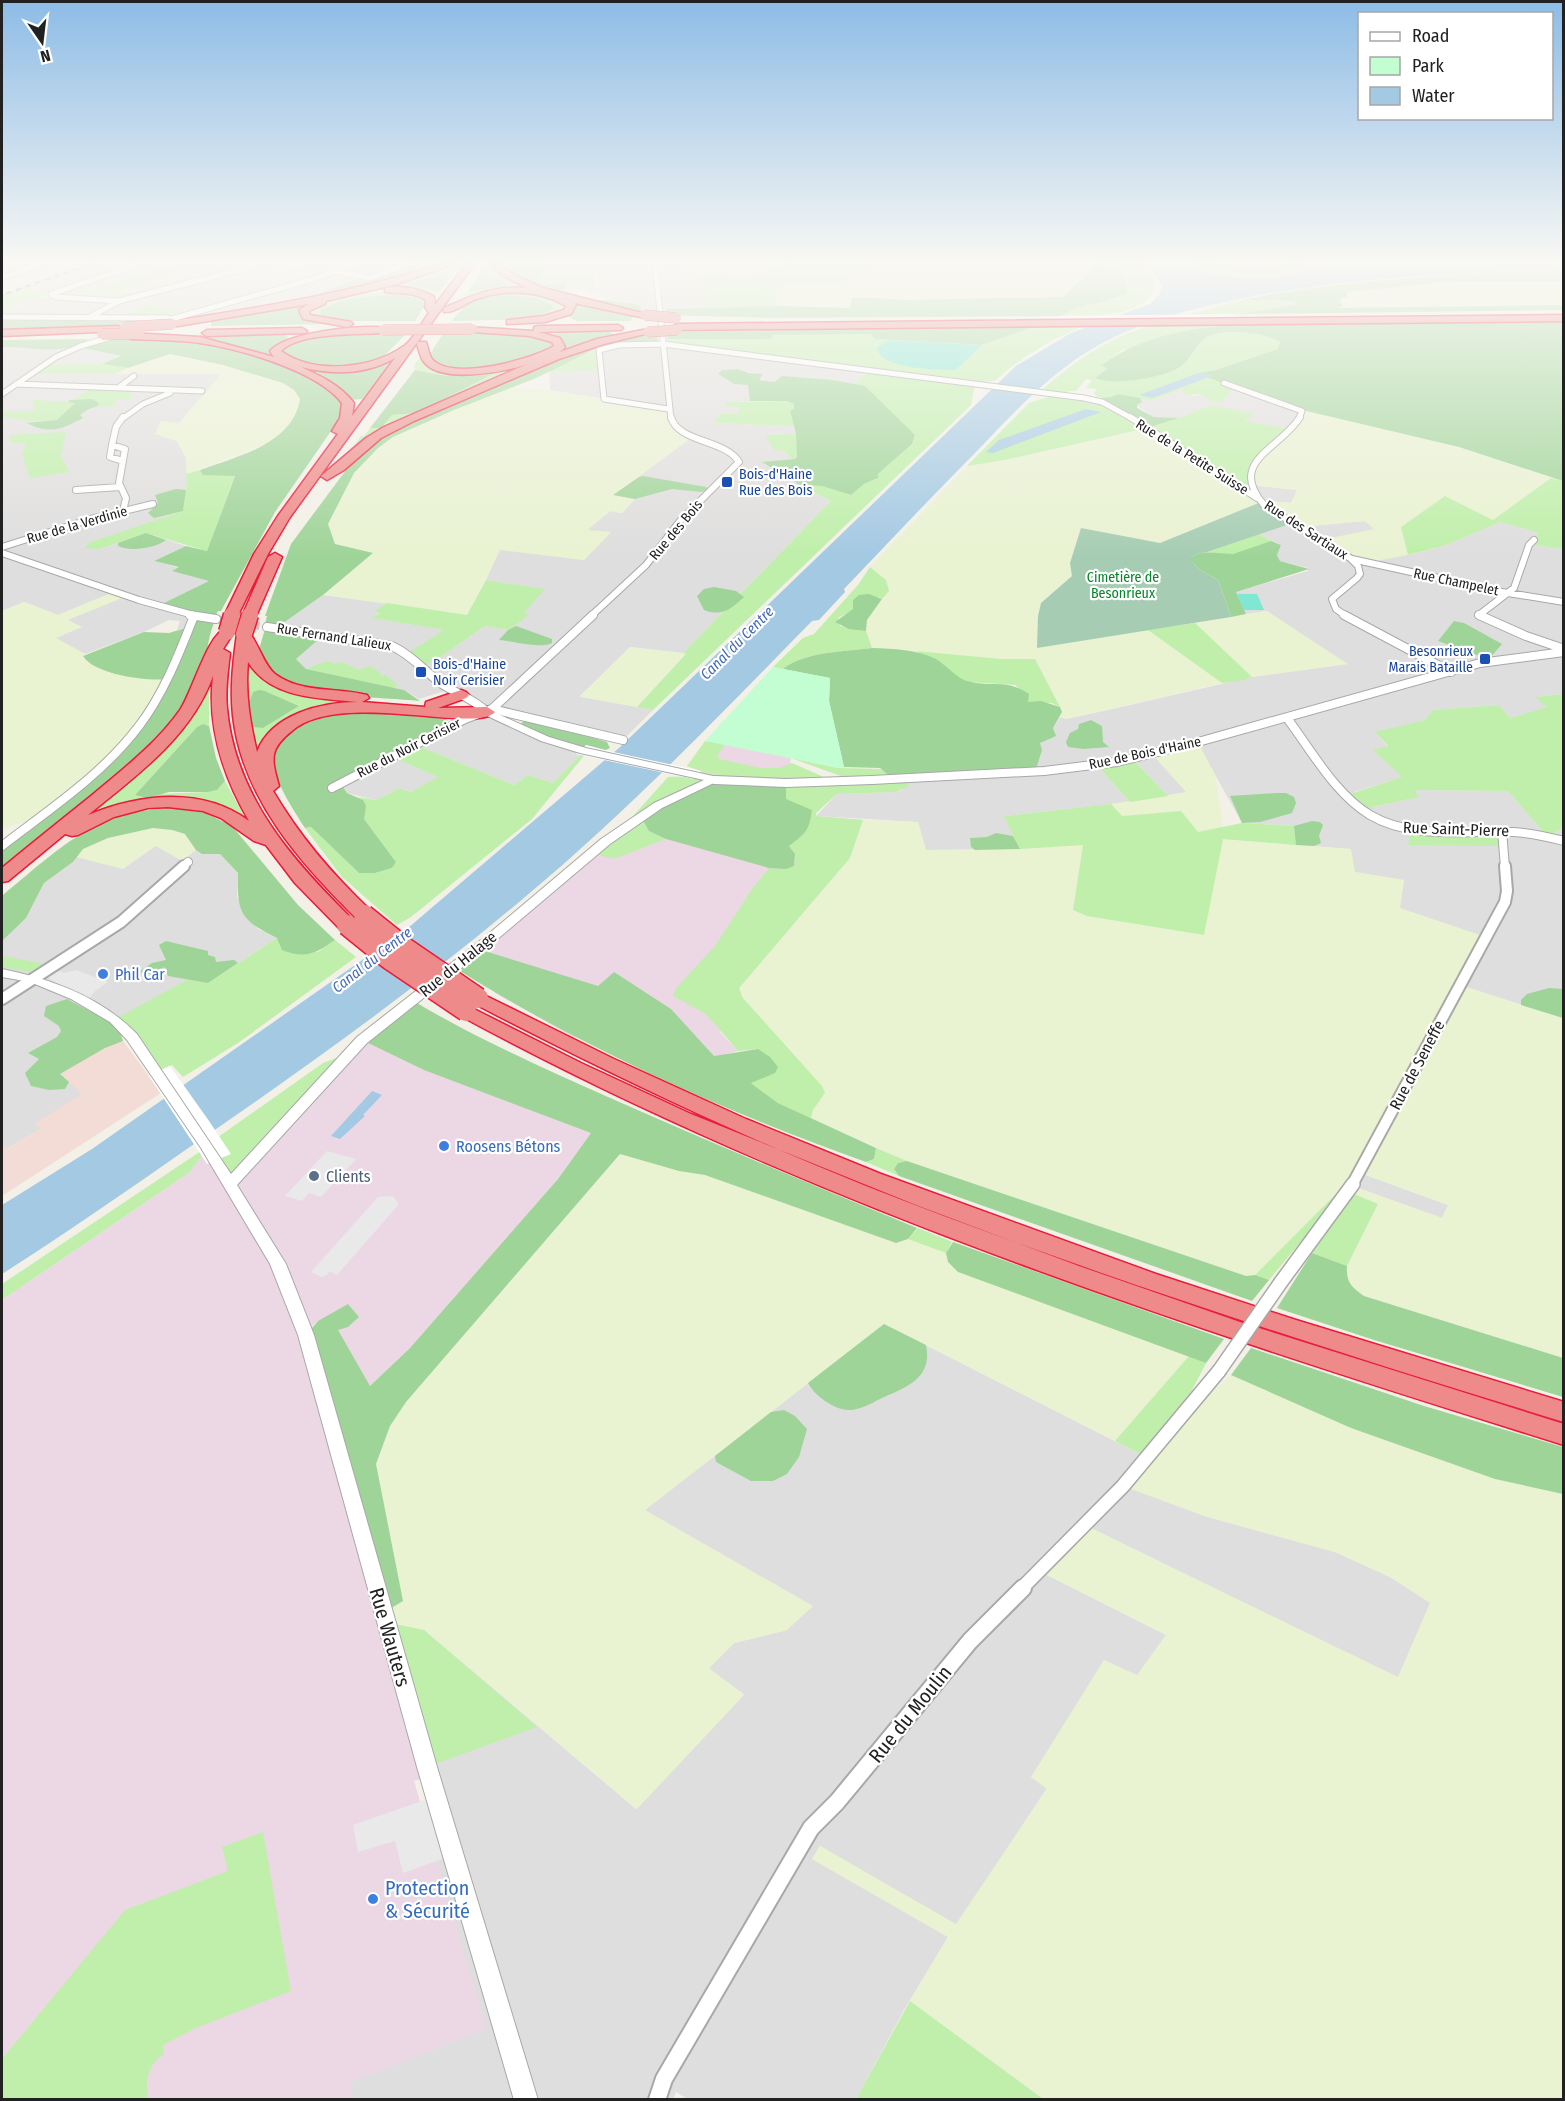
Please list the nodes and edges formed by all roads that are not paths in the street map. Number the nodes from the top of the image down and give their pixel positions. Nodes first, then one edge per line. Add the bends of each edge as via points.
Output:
1 (53, 361) edge
2 (274, 361) edge
3 (292, 361) edge
4 (377, 361) edge
5 (398, 361) edge
6 (410, 361) edge
7 (429, 361) edge
8 (525, 361) edge
9 (547, 361) edge
10 (599, 361) edge
11 (664, 361) edge
12 (799, 361) edge
13 (134, 376) dead end
14 (1224, 383) dead end
15 (16, 384) junction
16 (118, 388) junction
17 (150, 389) junction
18 (188, 391) junction
19 (202, 391) dead end
20 (2, 394) edge
21 (159, 396) junction
22 (668, 409) junction
23 (112, 445) junction
24 (336, 446) junction
25 (123, 461) junction
26 (327, 476) junction
27 (120, 487) junction
28 (81, 489) dead end
29 (1257, 498) junction
30 (153, 504) dead end
31 (123, 511) junction
32 (1534, 540) dead end
33 (2, 547) edge
34 (2, 553) edge
35 (1350, 558) junction
36 (1509, 593) junction
37 (1563, 602) edge
38 (194, 616) junction
39 (221, 625) junction
40 (267, 627) tunnel mouth
41 (244, 634) junction
42 (1563, 651) edge
43 (1451, 672) junction
44 (461, 694) junction
45 (432, 705) junction
46 (487, 709) junction
47 (1287, 718) junction
48 (623, 740) dead end
49 (715, 780) junction
50 (332, 788) dead end
51 (269, 801) junction
52 (1502, 831) junction
53 (1563, 841) edge
54 (273, 845) junction
55 (2, 846) edge
56 (188, 862) dead end
57 (2, 877) edge
58 (2, 888) edge
59 (355, 920) junction
60 (2, 973) edge
61 (33, 979) junction
62 (2, 999) edge
63 (472, 1004) junction
64 (229, 1185) junction
65 (1219, 1371) joint
66 (1563, 1412) edge
67 (1563, 1435) edge
68 (526, 2100) edge
69 (657, 2100) edge

1 - 15 street
2 - 24 highway via 326,382 344,396 348,403 346,417 333,439
3 - 4 highway via 305,367 330,369
5 - 24 highway
6 - 26 highway
7 - 8 highway via 466,371
9 - 26 highway via 406,422 363,446
10 - 22 street via 604,399
11 - 22 street, Rue des Bois
12 - 29 street, Rue de la Petite Suisse via 1092,399 1111,406
13 - 16 street
14 - 29 street, Rue des Sartiaux via 1296,407 1302,413 1252,466 1249,480
15 - 16 street
15 - 20 street
16 - 17 street
17 - 18 street
17 - 21 street
18 - 19 street
18 - 21 street
21 - 23 street via 120,421
22 - 46 street, Rue des Bois via 673,424 681,431 729,451 739,462 680,520 646,565
23 - 25 street via 110,457
23 - 25 street via 125,449
24 - 39 highway, bridge via 284,516 233,612
25 - 27 street
26 - 41 highway, bridge via 276,554
27 - 28 street
27 - 31 street via 126,498
29 - 35 street, Rue des Sartiaux
30 - 31 street, Rue de la Verdinie
31 - 33 street, Rue de la Verdinie
32 - 36 street via 1518,582
34 - 38 street
35 - 36 street, Rue Champelet
35 - 43 street, Rue des Sartiaux via 1360,574 1332,599 1336,609
36 - 37 street, Rue Champelet
36 - 42 street via 1479,615
38 - 39 street
38 - 55 street via 176,663 138,727 97,770
39 - 54 highway via 219,709 226,750 242,794
39 - 57 highway via 200,690 164,741
40 - 44 street, Rue Fernand Lalieux via 399,648 441,683
41 - 45 highway via 261,670 287,686
41 - 51 highway via 238,687 241,727 253,769
42 - 43 street, Rue de Bois d'Haine via 1501,659
43 - 47 street, Rue de Bois d'Haine
44 - 45 highway
44 - 46 street, Rue Fernand Lalieux
45 - 46 highway
46 - 48 street, Rue Fernand Lalieux
46 - 49 street, Rue Fernand Lalieux via 553,742
46 - 50 street, Rue du Noir Cerisier
46 - 51 highway via 468,714 364,706 301,718 281,730 267,749 266,768 272,787
47 - 49 street, Rue de Bois d'Haine via 1132,759 1082,767 800,783
47 - 52 street, Rue Saint-Pierre via 1347,795 1386,824 1412,830
49 - 64 street, Rue du Halage via 682,792 596,849 362,1041
51 - 59 highway
52 - 53 street, Rue Saint-Pierre via 1539,833
52 - 65 street, Rue de Seneffe, bridge via 1505,902 1353,1186
54 - 58 highway via 212,808 174,802 132,806 74,830
54 - 59 highway via 310,889
56 - 61 street via 121,922
59 - 63 highway, bridge via 388,958
60 - 61 street, Rue Wauters
61 - 62 street
61 - 64 street, Rue Wauters via 76,996 115,1019 157,1071
63 - 66 highway via 650,1085 970,1215 1223,1305
63 - 67 highway via 535,1049 626,1094 961,1232 1215,1323
64 - 68 street, Rue Wauters via 278,1264 306,1335 427,1767
65 - 69 street, Rue du Moulin via 1123,1486 970,1641 811,1828 664,2079

